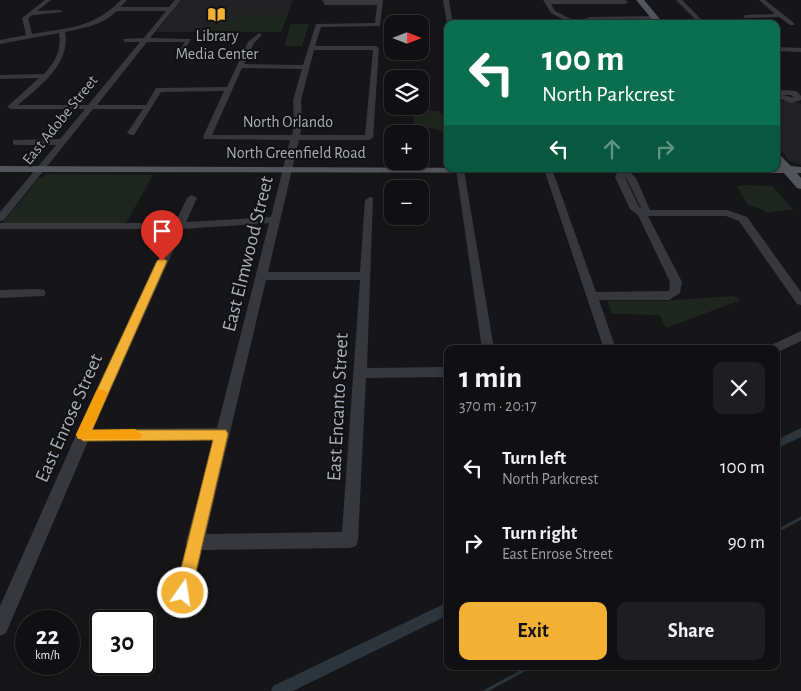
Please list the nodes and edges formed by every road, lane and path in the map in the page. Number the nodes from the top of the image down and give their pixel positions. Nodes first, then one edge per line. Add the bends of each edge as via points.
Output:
1 (48, 0) edge
2 (124, 0) edge
3 (178, 0) edge
4 (446, 0) edge
5 (640, 0) edge
6 (678, 0) edge
7 (762, 0) edge
8 (547, 1) edge
9 (624, 1) edge
10 (325, 2) edge
11 (380, 2) edge
12 (115, 9) junction
13 (170, 9) junction
14 (32, 12) junction
15 (60, 12) dead end
16 (781, 15) junction
17 (745, 17) dead end
18 (449, 20) edge
19 (569, 20) edge
20 (586, 20) edge
21 (624, 20) edge
22 (657, 20) edge
23 (699, 20) edge
24 (792, 24) dead end
25 (62, 31) junction
26 (29, 36) junction
27 (259, 36) dead end
28 (125, 40) dead end
29 (144, 40) junction
30 (0, 42) edge
31 (311, 48) junction
32 (780, 50) edge
33 (801, 50) edge
34 (1, 52) edge
35 (178, 57) dead end
36 (240, 66) junction
37 (306, 66) junction
38 (0, 76) edge
39 (43, 76) junction
40 (229, 89) junction
41 (780, 89) edge
42 (783, 92) dead end
43 (90, 107) junction
44 (147, 107) junction
45 (131, 132) dead end
46 (295, 138) junction
47 (16, 142) dead end
48 (61, 142) junction
49 (780, 161) edge
50 (0, 169) edge
51 (39, 169) junction
52 (287, 170) junction
53 (444, 170) edge
54 (780, 170) edge
55 (788, 170) junction
56 (801, 170) edge
57 (460, 172) edge
58 (549, 172) edge
59 (622, 172) edge
60 (625, 172) edge
61 (801, 185) edge
62 (192, 198) dead end
63 (370, 200) dead end
64 (631, 200) junction
65 (642, 200) junction
66 (642, 213) junction
67 (0, 218) edge
68 (275, 220) junction
69 (0, 226) edge
70 (178, 226) junction
71 (260, 276) junction
72 (366, 276) junction
73 (0, 294) edge
74 (40, 294) dead end
75 (592, 296) junction
76 (801, 301) edge
77 (801, 336) edge
78 (487, 345) edge
79 (609, 345) edge
80 (780, 346) edge
81 (444, 372) edge
82 (360, 373) junction
83 (221, 434) junction
84 (83, 435) junction
85 (194, 542) junction
86 (179, 610) dead end
87 (0, 627) edge

1 - 14 street
2 - 12 street
3 - 13 street, East Adobe Street
4 - 18 street
5 - 22 main road
6 - 23 street
7 - 16 street
8 - 9 street
8 - 19 street via 553,12
10 - 11 street
11 - 31 street, East Elmwood Street via 378,25 318,25
12 - 13 street
12 - 25 street via 100,21
13 - 29 street, East Adobe Street
14 - 15 street
14 - 26 street via 24,21
16 - 17 street
16 - 24 street
20 - 21 street
25 - 26 street
25 - 39 street via 63,51
26 - 30 street
27 - 36 street via 251,42
28 - 29 street
29 - 35 street via 189,40
29 - 43 street, East Adobe Street
30 - 34 street
31 - 37 street, East Elmwood Street
31 - 46 street, North Orlando via 376,48 369,138
32 - 33 street
36 - 37 street
36 - 40 street
37 - 46 street, East Elmwood Street via 297,100
38 - 39 street
39 - 43 street via 11,108
40 - 44 street via 159,90
40 - 46 street, North Orlando via 207,136
41 - 42 street
43 - 44 street
43 - 48 street, East Adobe Street
44 - 45 street
46 - 52 street, East Elmwood Street
47 - 48 street
48 - 51 street, East Adobe Street
49 - 55 main road
50 - 51 main road, North Greenfield Road
51 - 52 main road, North Greenfield Road
51 - 67 street, East Adobe Street
52 - 53 main road, North Greenfield Road
52 - 68 street, East Elmwood Street
54 - 55 main road, North Greenfield Road
55 - 56 main road, North Greenfield Road
55 - 61 main road
57 - 78 street
58 - 75 street
59 - 64 street via 620,177
60 - 65 street
62 - 70 street, East Enrose Street
63 - 72 street, East Encanto Street
64 - 65 street
64 - 66 street via 635,209
65 - 66 street via 646,209
66 - 75 street via 676,282 675,290 669,296
66 - 76 street via 732,214 743,219
68 - 70 street
68 - 71 street, East Elmwood Street
69 - 70 street
70 - 84 street, East Enrose Street
71 - 72 street
71 - 83 street, East Elmwood Street
72 - 82 street, East Encanto Street
73 - 74 street
75 - 79 street
77 - 80 street
81 - 82 street
82 - 85 street, East Encanto Street via 350,540
83 - 84 street
83 - 85 street, East Elmwood Street
84 - 87 street, East Enrose Street
85 - 86 street, East Elmwood Street

